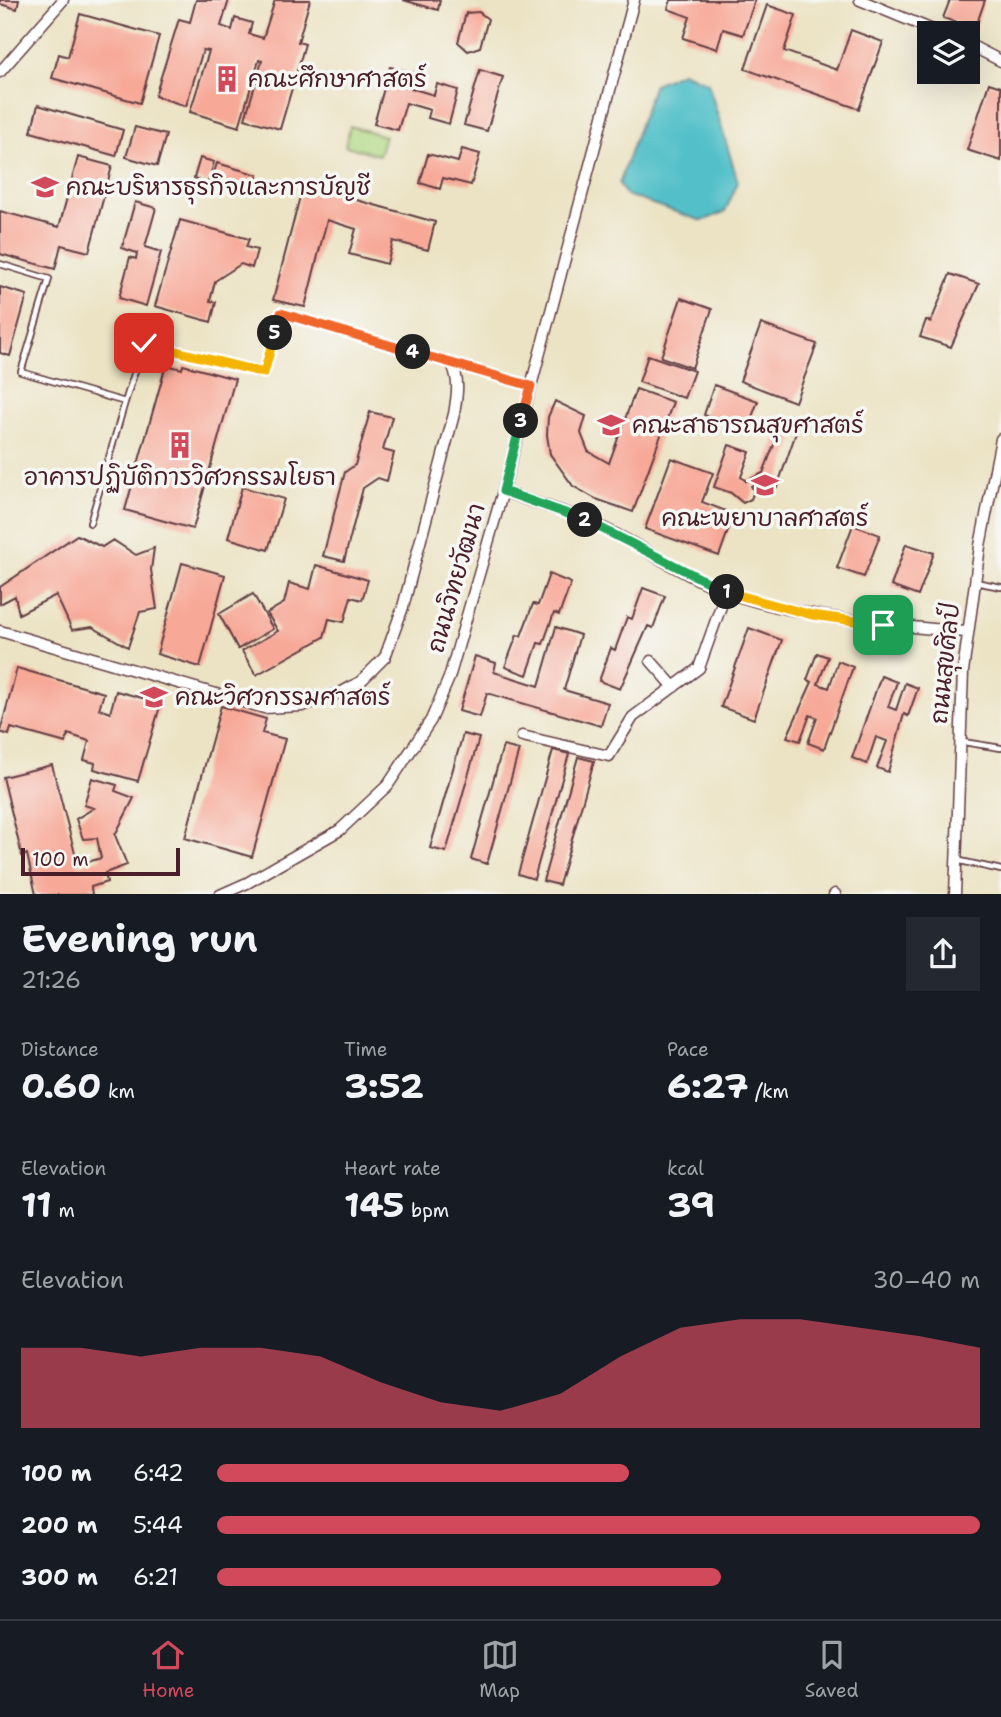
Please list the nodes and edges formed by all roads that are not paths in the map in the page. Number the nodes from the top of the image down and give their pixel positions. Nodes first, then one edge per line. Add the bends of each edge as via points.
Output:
1 (63, 0) edge
2 (634, 0) edge
3 (860, 0) edge
4 (917, 24) edge
5 (980, 48) edge
6 (980, 50) edge
7 (1001, 52) edge
8 (1001, 61) edge
9 (0, 72) edge
10 (0, 264) edge
11 (452, 364) junction
12 (531, 386) junction
13 (125, 402) junction
14 (1001, 439) edge
15 (503, 491) junction
16 (90, 523) dead end
17 (974, 582) junction
18 (1001, 587) edge
19 (726, 592) junction
20 (0, 631) edge
21 (967, 632) junction
22 (651, 661) dead end
23 (674, 687) junction
24 (522, 736) dead end
25 (958, 741) junction
26 (1001, 748) edge
27 (955, 860) junction
28 (1001, 870) edge
29 (220, 894) edge
30 (955, 894) edge

1 - 9 street
2 - 12 street, ถนนวิทยวัฒนา
3 - 4 street
5 - 7 street
6 - 8 street
10 - 13 lane via 49,279 21,372
11 - 12 lane
11 - 13 lane via 281,313 264,373 144,343
11 - 20 street via 457,375 456,403 403,607 385,657 360,682 302,706 264,708
12 - 15 street, ถนนวิทยวัฒนา
13 - 16 lane
14 - 17 street, ถนนสุขศิลป์
15 - 19 street via 590,522
15 - 29 street, ถนนวิทยวัฒนา via 449,678 431,720 403,766 340,830
17 - 18 lane
17 - 21 street, ถนนสุขศิลป์
19 - 21 street via 812,615
19 - 23 street via 699,668
21 - 25 street, ถนนสุขศิลป์
22 - 23 street
23 - 24 street via 633,717 609,756
25 - 26 lane
25 - 27 street, ถนนสุขศิลป์
27 - 28 lane
27 - 30 street, ถนนสุขศิลป์

